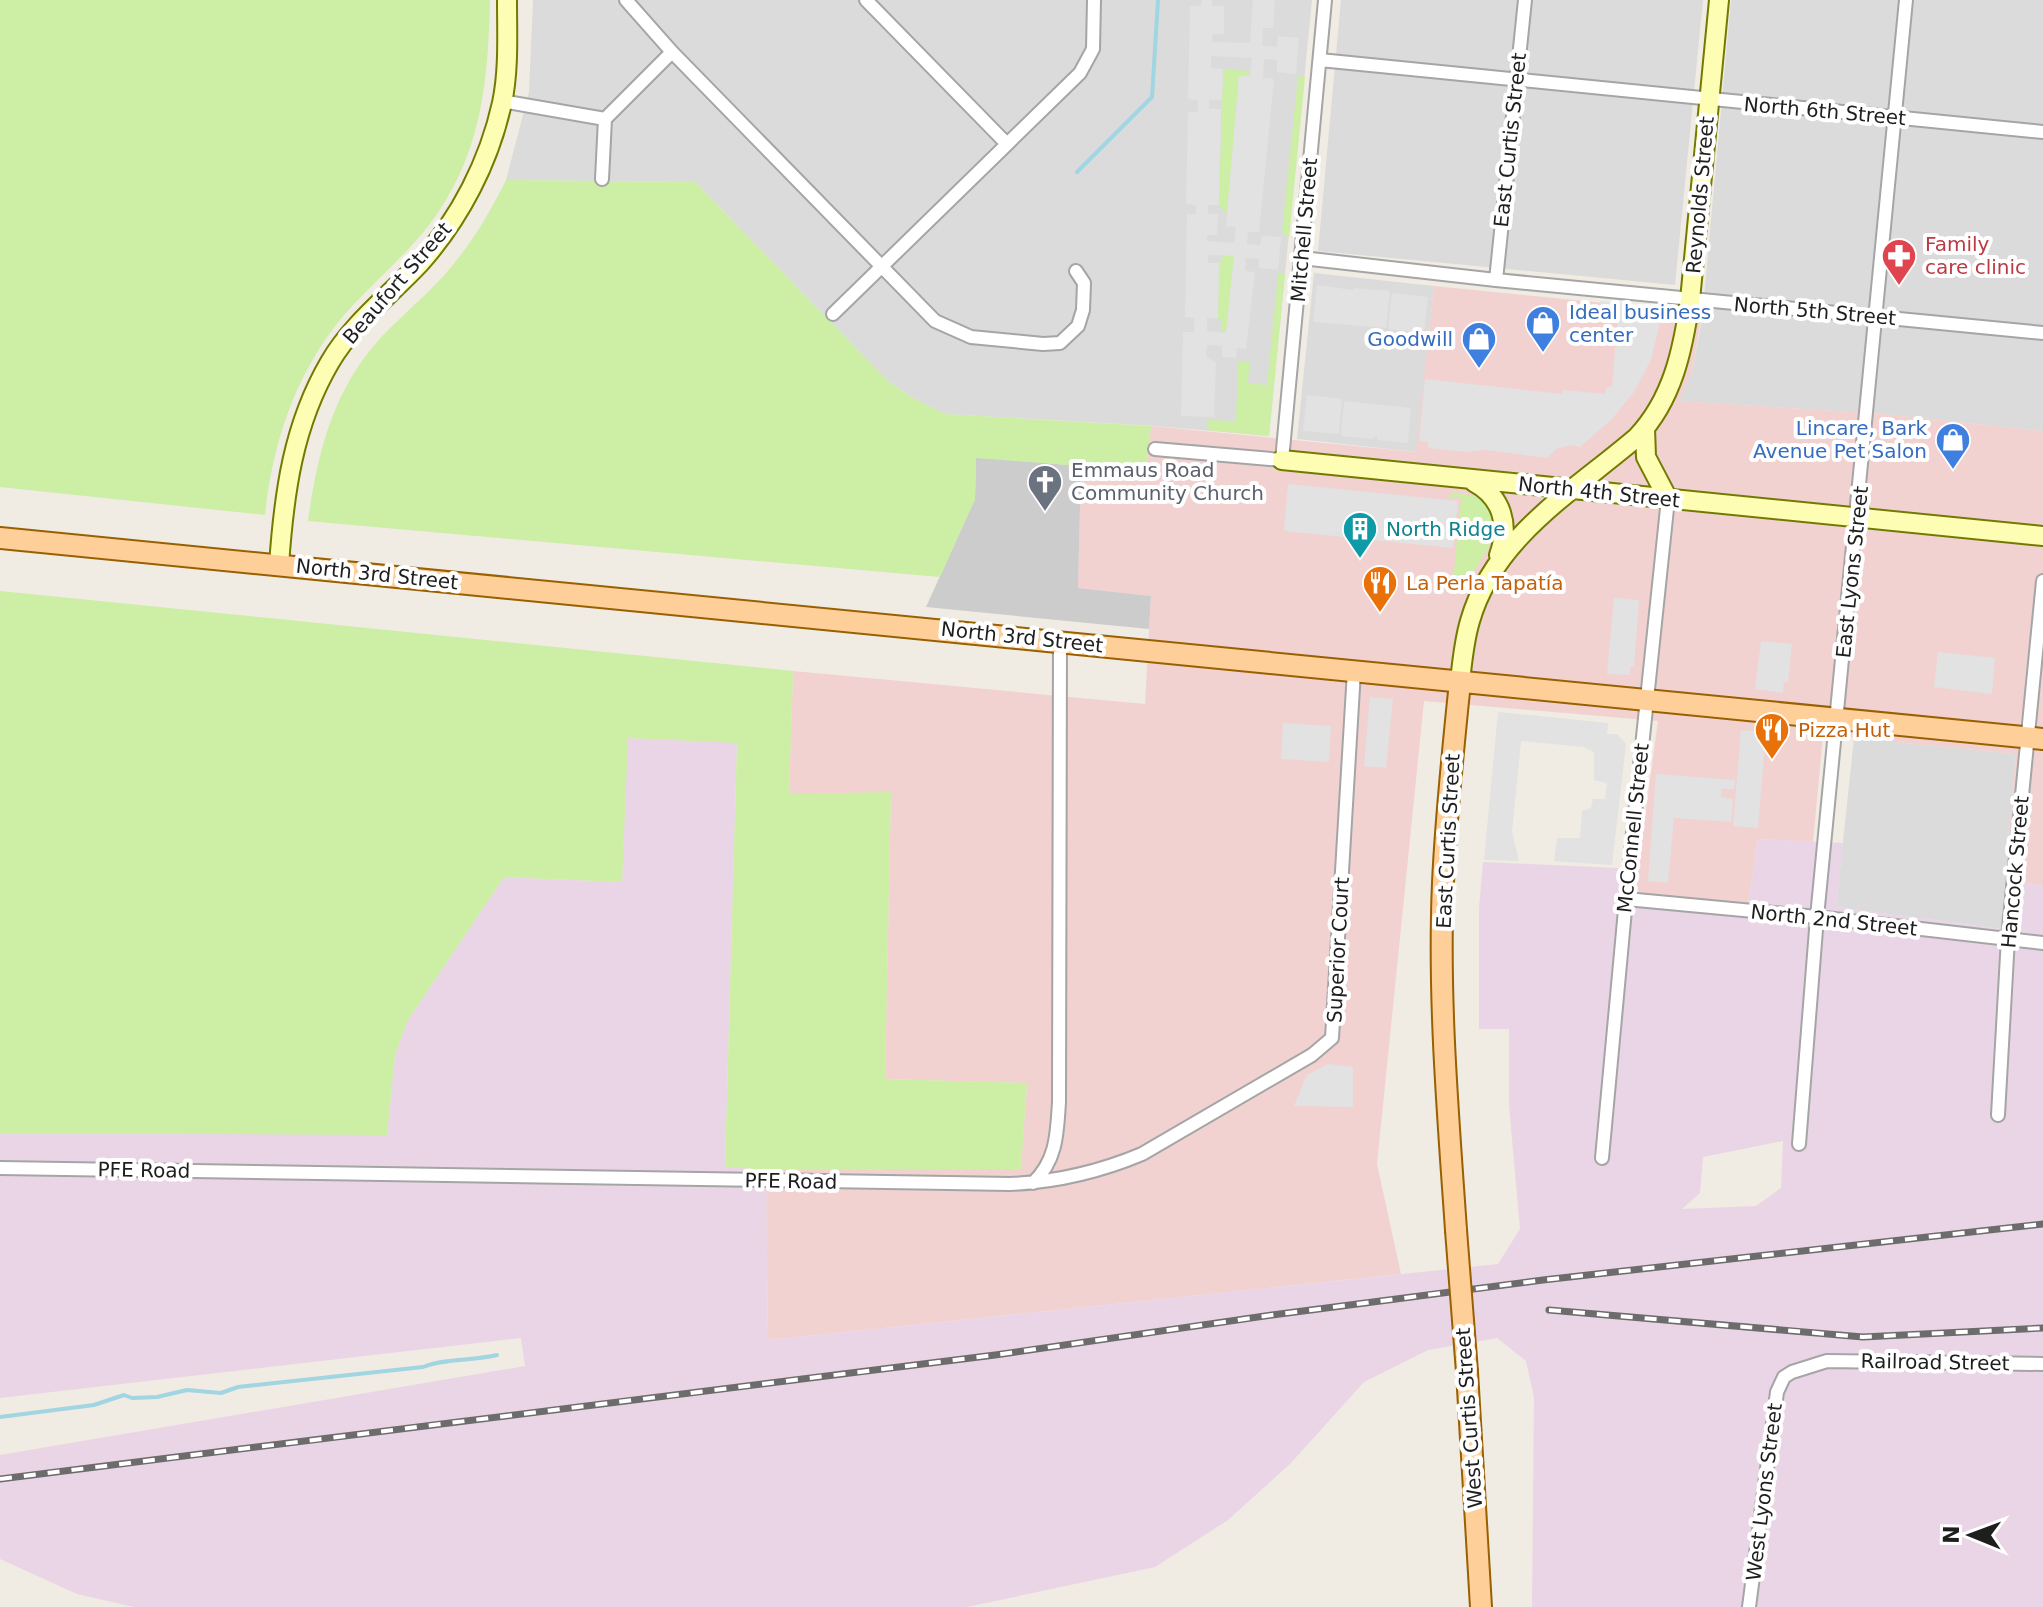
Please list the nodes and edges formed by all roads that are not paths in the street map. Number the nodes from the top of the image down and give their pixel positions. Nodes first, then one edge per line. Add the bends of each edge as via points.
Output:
1 (507, 0) edge
2 (626, 0) edge
3 (866, 0) edge
4 (1094, 0) edge
5 (1325, 0) edge
6 (1525, 0) edge
7 (1719, 0) edge
8 (1906, 0) edge
9 (672, 52) junction
10 (1320, 60) junction
11 (1517, 81) junction
12 (1709, 100) junction
13 (502, 101) junction
14 (1895, 117) junction
15 (605, 119) junction
16 (2043, 132) edge
17 (1006, 143) junction
18 (602, 179) dead end
19 (1302, 258) junction
20 (881, 267) junction
21 (1076, 271) dead end
22 (1496, 280) junction
23 (1690, 300) junction
24 (833, 314) dead end
25 (1875, 317) junction
26 (2043, 333) edge
27 (1645, 428) junction
28 (1155, 449) dead end
29 (1282, 460) junction
30 (1468, 479) junction
31 (1570, 490) junction
32 (1668, 499) junction
33 (1858, 518) junction
34 (2043, 536) edge
35 (0, 538) edge
36 (279, 565) junction
37 (1496, 565) junction
38 (2043, 581) edge
39 (1060, 641) junction
40 (1354, 671) junction
41 (1460, 682) junction
42 (1646, 700) junction
43 (1837, 717) junction
44 (2036, 738) edge
45 (1626, 899) junction
46 (1817, 917) junction
47 (2008, 938) junction
48 (2043, 943) edge
49 (1998, 1115) dead end
50 (1799, 1144) dead end
51 (1602, 1158) dead end
52 (0, 1168) edge
53 (1033, 1183) junction
54 (1456, 1230) joint
55 (1827, 1361) joint
56 (2043, 1364) edge
57 (1481, 1607) edge
58 (1749, 1607) edge

1 - 13 street, Beaufort Street
2 - 9 street
3 - 17 street
4 - 17 street via 1088,62
5 - 10 street, Mitchell Street
6 - 11 street, East Curtis Street
7 - 12 street, Reynolds Street
8 - 14 street, East Lyons Street
9 - 15 street
9 - 20 street
10 - 11 street, North 6th Street
10 - 19 street, Mitchell Street
11 - 12 street, North 6th Street
11 - 22 street, East Curtis Street
12 - 14 street, North 6th Street
12 - 23 street, Reynolds Street
13 - 15 street
13 - 36 street, Beaufort Street via 479,170 442,238 349,337 313,393 288,479
14 - 16 street, North 6th Street
14 - 25 street, East Lyons Street
15 - 18 street
17 - 20 street
19 - 22 street, North 5th Street
19 - 29 street, Mitchell Street
20 - 21 street via 935,321 954,332 1043,344 1060,343 1078,326 1085,298
20 - 24 street
22 - 23 street, North 5th Street
23 - 25 street, North 5th Street
23 - 27 street, Reynolds Street via 1683,349 1669,388
25 - 26 street, North 5th Street
25 - 33 street, East Lyons Street
27 - 31 street, Reynolds Street
27 - 32 street via 1646,457
28 - 29 street, North 4th Street
29 - 30 street, North 4th Street
30 - 31 street, North 4th Street
30 - 37 street via 1494,497 1504,520
31 - 32 street, North 4th Street
31 - 37 street, East Curtis Street
32 - 33 street, North 4th Street
32 - 42 street, McConnell Street
33 - 34 street, North 4th Street
33 - 43 street, East Lyons Street
35 - 36 main road, North 3rd Street
36 - 39 main road, North 3rd Street
37 - 41 street, East Curtis Street via 1470,621
38 - 44 street, Hancock Street
39 - 40 main road, North 3rd Street
39 - 53 street via 1059,1102 1056,1147
40 - 41 main road, North 3rd Street
40 - 53 street, Superior Court via 1332,1038 1312,1055 1130,1159
41 - 42 main road, North 3rd Street
41 - 54 main road, East Curtis Street via 1446,831 1442,952
42 - 43 main road, North 3rd Street
42 - 45 street, McConnell Street
43 - 44 main road, North 3rd Street
43 - 46 street, East Lyons Street
44 - 47 street, Hancock Street
45 - 46 street, North 2nd Street
45 - 51 street, McConnell Street
46 - 47 street, North 2nd Street
46 - 50 street, East Lyons Street
47 - 48 street, North 2nd Street
47 - 49 street, Hancock Street
52 - 53 street, PFE Road
54 - 57 main road, West Curtis Street, bridge
55 - 56 street, Railroad Street
55 - 58 street, West Lyons Street via 1792,1372 1777,1392

